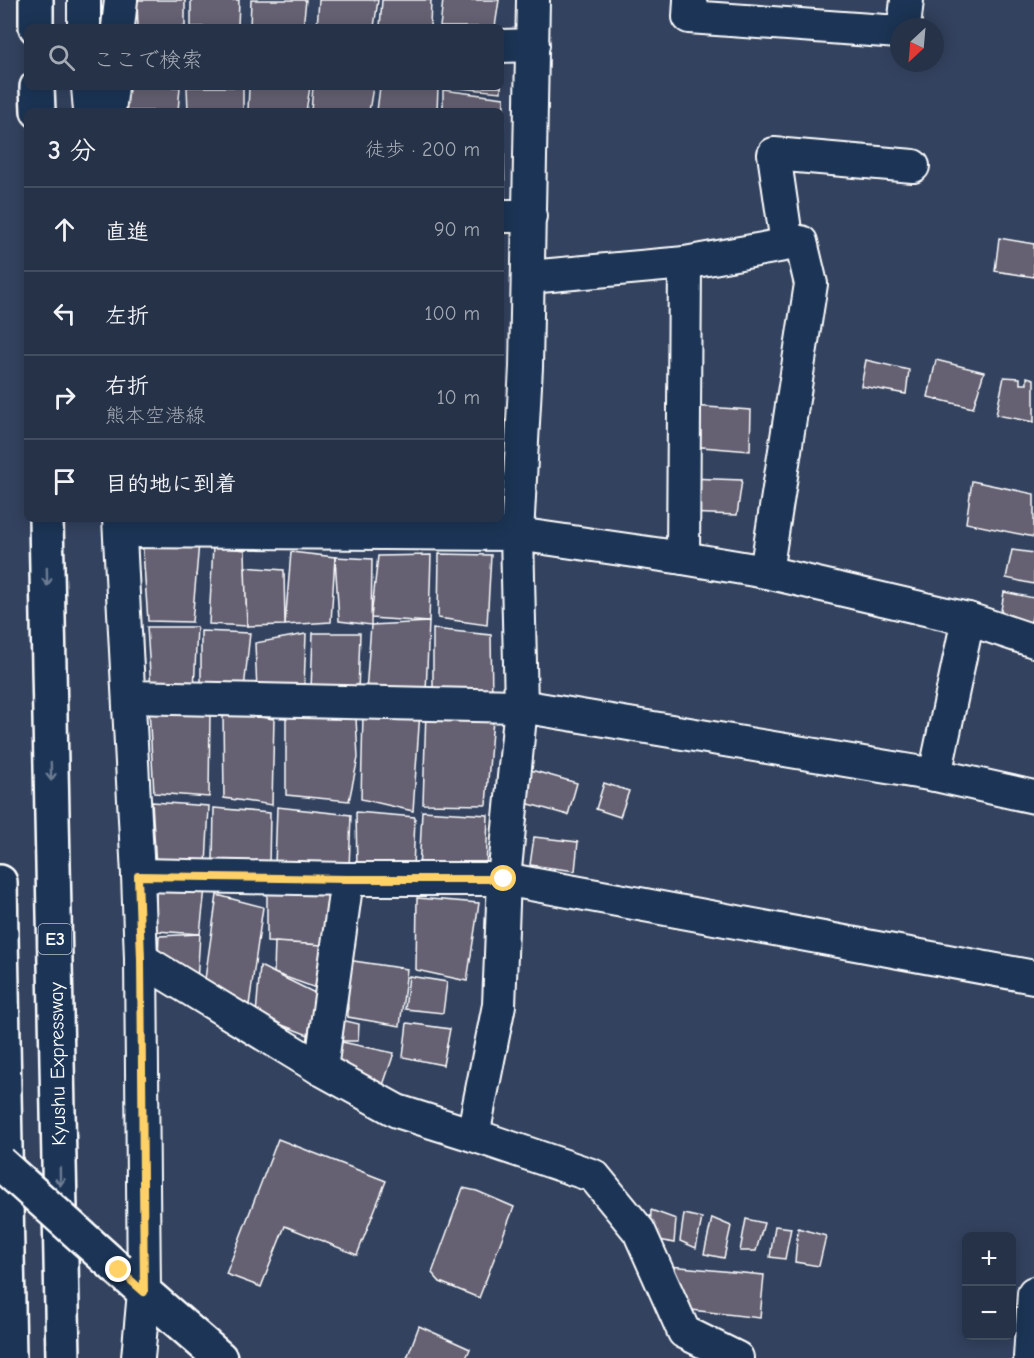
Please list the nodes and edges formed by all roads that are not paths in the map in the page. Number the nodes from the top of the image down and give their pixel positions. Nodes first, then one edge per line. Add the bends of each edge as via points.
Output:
1 (36, 0) edge
2 (84, 0) edge
3 (120, 0) edge
4 (533, 0) edge
5 (690, 0) edge
6 (907, 0) edge
7 (905, 18) edge
8 (36, 24) edge
9 (84, 24) edge
10 (118, 24) edge
11 (890, 31) edge
12 (533, 45) junction
13 (504, 46) edge
14 (37, 90) edge
15 (88, 90) edge
16 (112, 90) edge
17 (38, 108) edge
18 (90, 108) edge
19 (109, 108) edge
20 (913, 166) dead end
21 (516, 216) edge
22 (787, 244) junction
23 (685, 263) junction
24 (529, 277) junction
25 (514, 367) edge
26 (46, 522) edge
27 (120, 525) edge
28 (517, 534) junction
29 (683, 558) junction
30 (766, 572) junction
31 (968, 619) junction
32 (1034, 641) edge
33 (129, 697) junction
34 (520, 706) junction
35 (935, 775) junction
36 (1034, 797) edge
37 (138, 876) junction
38 (347, 879) junction
39 (504, 879) junction
40 (0, 882) edge
41 (141, 959) junction
42 (1034, 976) edge
43 (321, 1069) junction
44 (473, 1135) junction
45 (0, 1163) edge
46 (144, 1292) junction
47 (1034, 1293) edge
48 (9, 1358) edge
49 (63, 1358) edge
50 (138, 1358) edge
51 (220, 1358) edge
52 (738, 1358) edge
53 (1032, 1358) edge

1 - 8 main road
2 - 9 street
3 - 10 street
4 - 12 street
5 - 11 street via 689,17
6 - 7 street
12 - 13 street
12 - 21 street
14 - 17 main road
15 - 18 street
16 - 19 street
20 - 22 street via 774,154
21 - 24 street
22 - 23 street
22 - 30 street via 801,242 811,284
23 - 24 street
23 - 29 street
24 - 25 street
25 - 28 street
26 -> 49 main road, Kyushu Expressway / E3
27 - 28 street
27 - 33 street
28 - 29 street
28 - 34 street
29 - 30 street
30 - 31 street
31 - 32 street
31 - 35 street
33 - 34 street
33 - 37 street
34 - 35 street
34 - 39 street
35 - 36 street
37 - 38 street
37 - 41 street
38 - 39 street
38 - 43 street
39 - 42 street
39 - 44 street via 499,1005
40 - 48 main road
41 - 43 street
41 - 46 street
43 - 44 street via 397,1111
44 - 52 street via 594,1176 639,1231 684,1332
45 - 46 main road, bridge
46 - 50 street
46 - 51 main road
47 - 53 street

